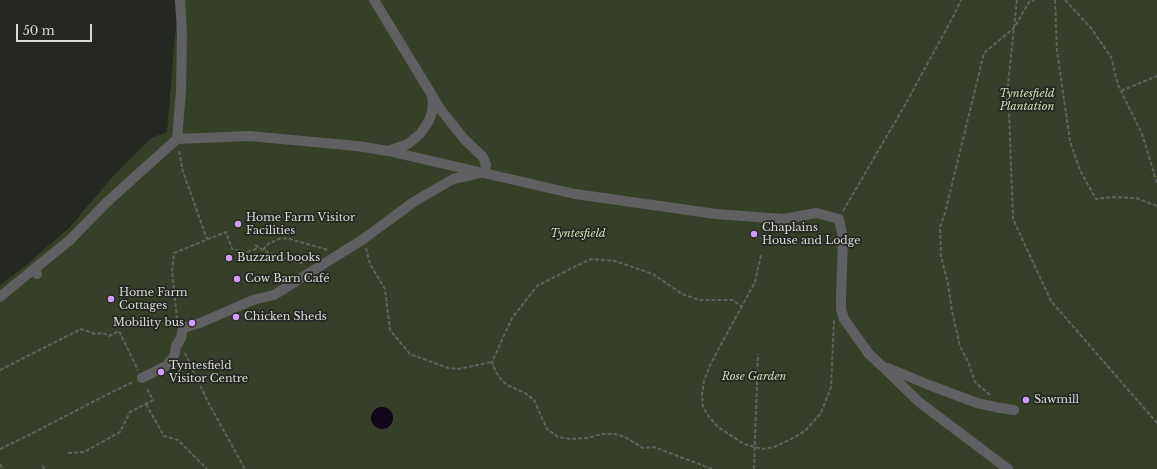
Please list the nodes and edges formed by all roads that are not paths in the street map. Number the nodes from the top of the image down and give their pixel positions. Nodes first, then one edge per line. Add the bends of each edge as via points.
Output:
1 (180, 0) edge
2 (374, 0) edge
3 (431, 95) junction
4 (177, 139) junction
5 (388, 151) junction
6 (484, 172) junction
7 (0, 296) edge
8 (882, 366) junction
9 (142, 378) road end
10 (1014, 410) dead end
11 (1008, 469) edge

1 - 4 lane via 181,83
2 - 3 lane
3 - 5 lane via 432,112 423,130 408,144
3 - 6 lane via 464,139 483,157 486,164
4 - 5 lane via 250,136
4 - 7 lane via 107,202 36,272
5 - 6 lane
6 - 8 lane via 575,194 716,214 784,219 816,213 839,219 843,238 841,309 844,319 869,354
6 - 9 lane via 453,179 415,201 362,240 274,295 253,300 183,328 173,358 166,366
8 - 10 lane via 977,402
8 - 11 lane via 919,402

